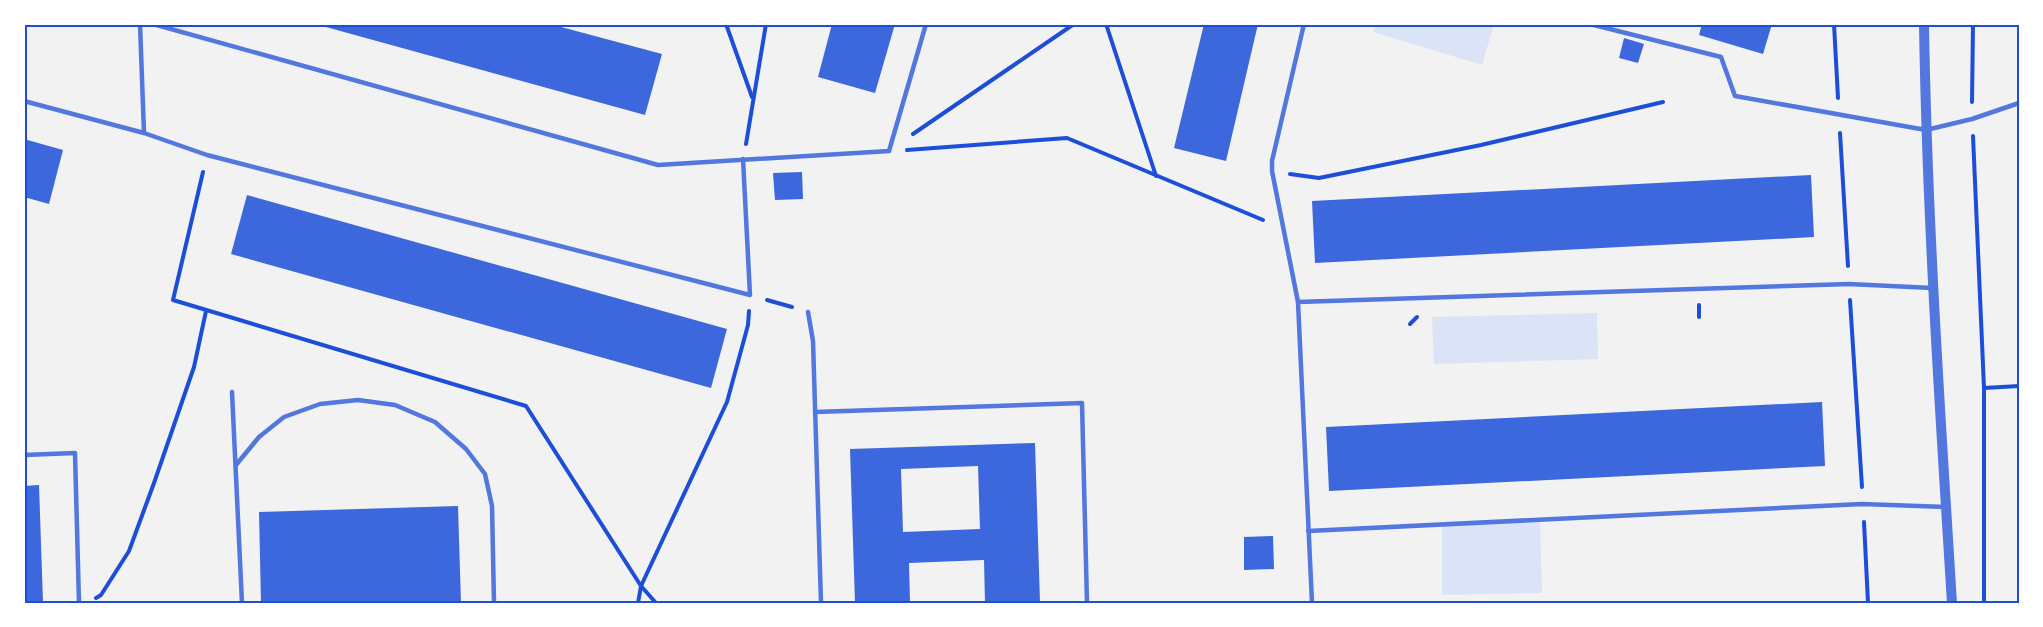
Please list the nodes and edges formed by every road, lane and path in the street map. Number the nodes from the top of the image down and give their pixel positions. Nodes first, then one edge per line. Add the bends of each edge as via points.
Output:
1 (140, 24) edge
2 (153, 24) edge
3 (726, 24) edge
4 (766, 24) edge
5 (926, 24) edge
6 (1074, 24) edge
7 (1106, 24) edge
8 (1304, 24) edge
9 (1590, 24) edge
10 (1834, 24) edge
11 (1924, 24) edge
12 (1973, 24) edge
13 (753, 99) junction
14 (24, 101) edge
15 (1663, 102) dead end
16 (2019, 103) edge
17 (1839, 114) junction
18 (1972, 119) junction
19 (1926, 130) junction
20 (144, 133) junction
21 (889, 151) junction
22 (207, 155) junction
23 (743, 159) junction
24 (1272, 171) junction
25 (1156, 176) junction
26 (1283, 228) junction
27 (1849, 284) junction
28 (1932, 288) junction
29 (750, 295) junction
30 (1298, 302) junction
31 (206, 311) junction
32 (808, 312) joint
33 (2019, 386) edge
34 (1984, 388) junction
35 (232, 392) dead end
36 (815, 412) junction
37 (24, 455) edge
38 (236, 465) junction
39 (1862, 504) junction
40 (1946, 507) junction
41 (1308, 531) junction
42 (641, 586) junction
43 (79, 603) edge
44 (88, 603) edge
45 (242, 603) edge
46 (494, 603) edge
47 (638, 603) edge
48 (656, 603) edge
49 (821, 603) edge
50 (1086, 603) edge
51 (1312, 603) edge
52 (1868, 603) edge
53 (1952, 603) edge
54 (1984, 603) edge

1 - 20 lane
2 - 23 lane via 658,165
3 - 13 path
4 - 13 path
5 - 21 lane
6 - 21 path
7 - 25 path
8 - 24 lane
9 - 17 lane via 1720,57 1735,96
10 - 17 path
11 - 19 street
12 - 18 path
13 - 23 path
14 - 20 lane
15 - 24 path via 1481,145 1318,177
16 - 18 lane
17 - 19 lane
17 - 27 path
18 - 19 lane
18 - 34 path
19 - 28 street
20 - 22 lane
21 - 23 lane
21 - 25 path via 1067,138
22 - 29 lane
22 - 31 path via 172,300
23 - 29 lane
24 - 26 lane
25 - 26 path
26 - 30 lane
27 - 28 lane
27 - 30 lane
27 - 39 path
28 - 40 street
29 - 32 path
29 - 42 path via 748,325 727,402
30 - 41 lane
31 - 42 path via 526,406
31 - 44 path via 183,403 129,551 100,596
32 - 36 lane
33 - 34 path
34 - 54 path
35 - 38 lane
36 - 49 lane
36 - 50 lane via 1082,403
37 - 43 lane via 75,453
38 - 45 lane
38 - 46 lane via 259,437 284,417 320,404 358,400 395,405 435,422 466,449 485,474 492,506
39 - 40 lane
39 - 41 lane
39 - 52 path
40 - 53 street
41 - 51 lane
42 - 47 path
42 - 48 path

